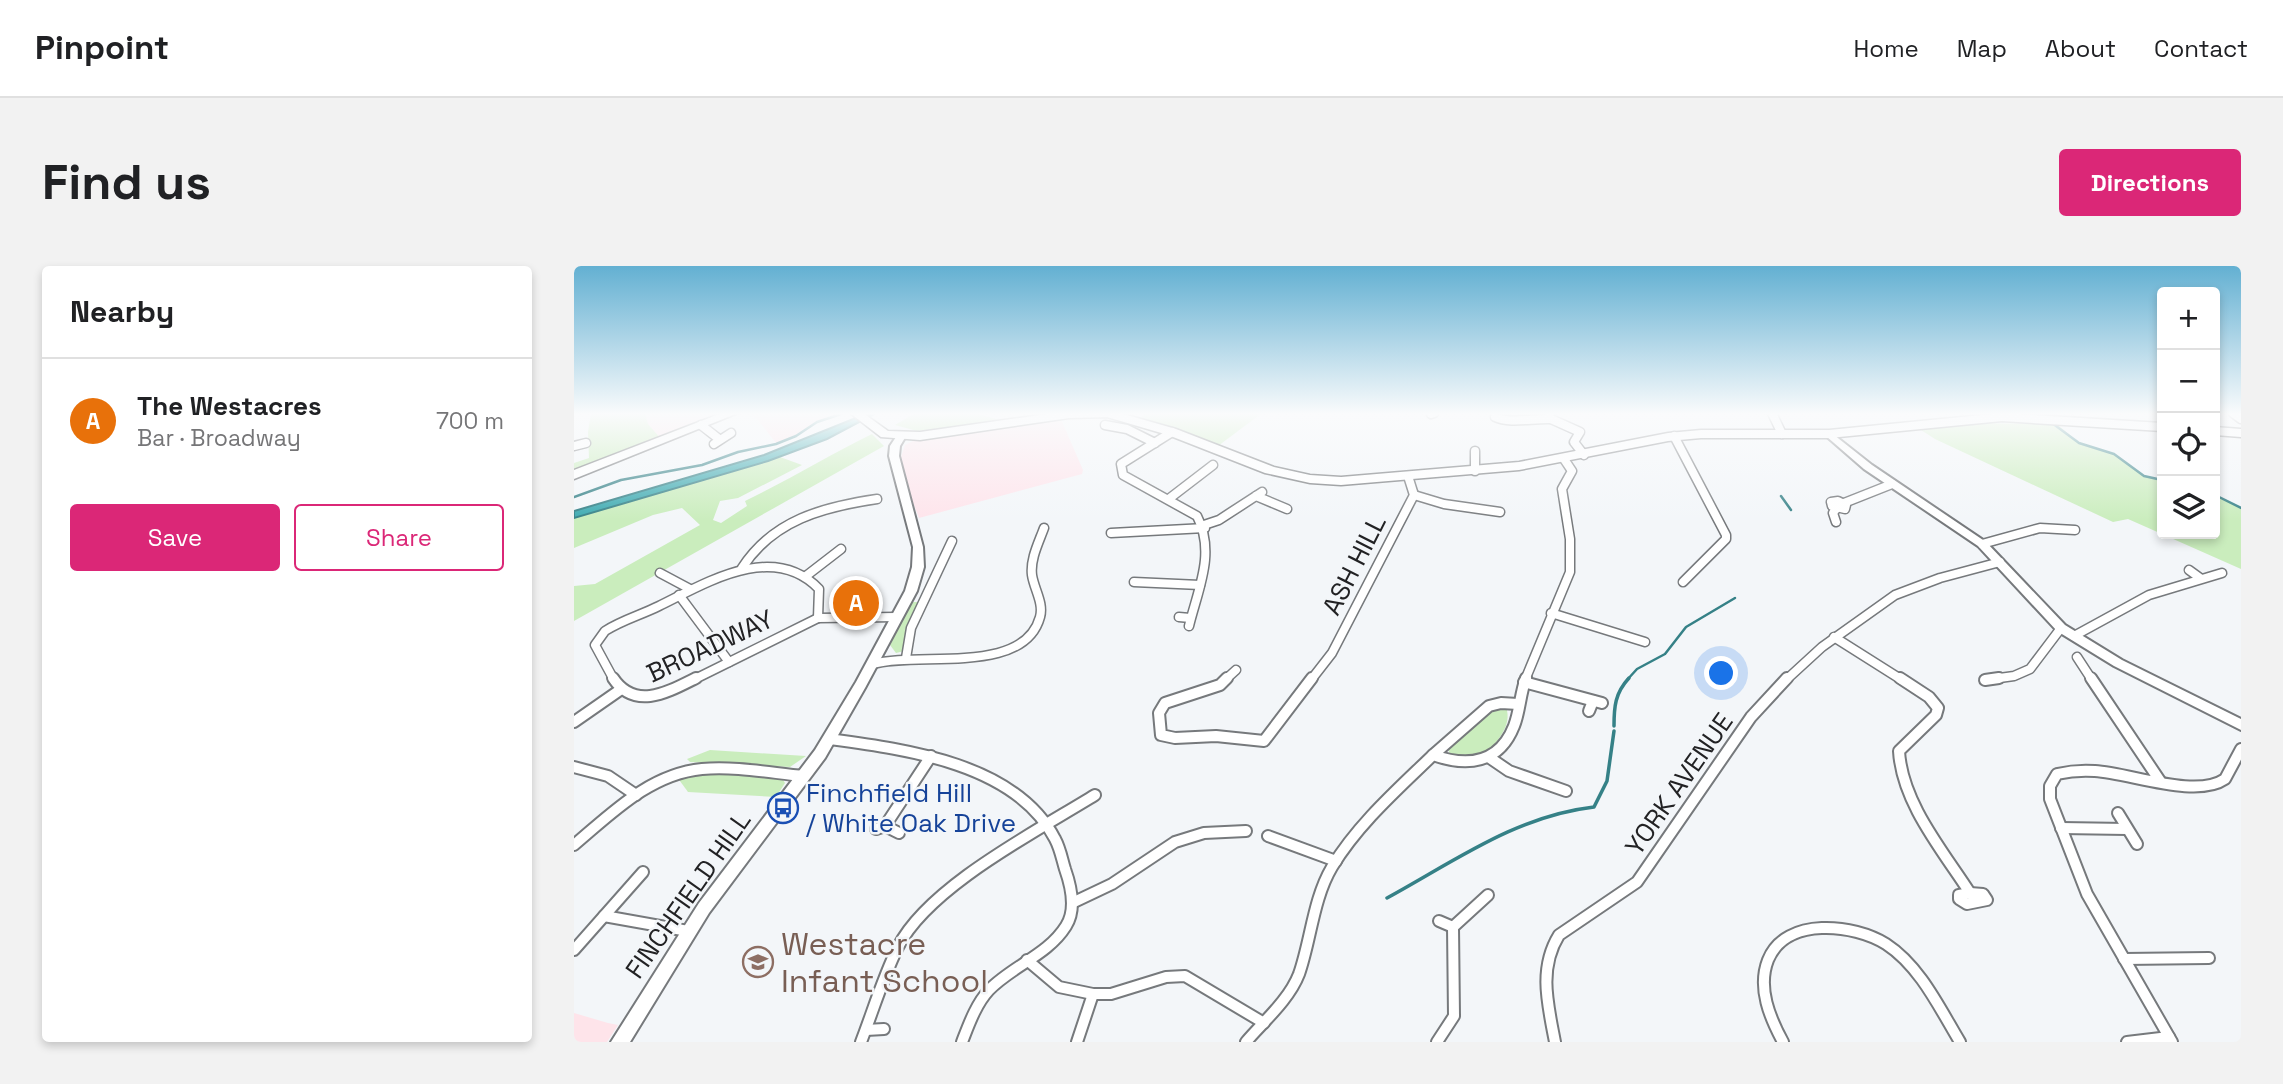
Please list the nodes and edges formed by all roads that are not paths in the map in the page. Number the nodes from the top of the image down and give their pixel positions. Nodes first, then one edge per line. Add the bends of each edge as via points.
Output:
1 (639, 449) edge
2 (895, 449) edge
3 (1145, 449) edge
4 (1214, 449) edge
5 (1580, 449) edge
6 (1608, 449) edge
7 (1681, 449) edge
8 (1848, 449) edge
9 (1475, 451) dead end
10 (1584, 454) junction
11 (1564, 459) junction
12 (1214, 465) dead end
13 (1475, 471) junction
14 (574, 475) edge
15 (1408, 477) junction
16 (1892, 484) junction
17 (1414, 495) junction
18 (1170, 498) junction
19 (877, 499) dead end
20 (1287, 509) dead end
21 (1500, 513) dead end
22 (1836, 522) dead end
23 (1205, 527) junction
24 (1044, 528) dead end
25 (2075, 530) dead end
26 (1111, 533) dead end
27 (952, 541) dead end
28 (1982, 544) junction
29 (841, 549) dead end
30 (2000, 562) junction
31 (742, 568) junction
32 (2189, 570) dead end
33 (660, 573) dead end
34 (2222, 573) dead end
35 (806, 576) junction
36 (2200, 578) junction
37 (1134, 582) dead end
38 (1683, 582) dead end
39 (1200, 585) junction
40 (690, 589) junction
41 (680, 595) junction
42 (1551, 613) junction
43 (897, 617) junction
44 (1179, 617) dead end
45 (818, 618) junction
46 (2061, 628) junction
47 (2074, 636) junction
48 (1835, 637) junction
49 (1644, 642) dead end
50 (906, 657) junction
51 (729, 662) junction
52 (873, 664) junction
53 (2096, 665) dead end
54 (1236, 670) dead end
55 (1985, 680) dead end
56 (1524, 682) junction
57 (620, 690) junction
58 (1518, 704) junction
59 (1588, 711) dead end
60 (574, 722) edge
61 (2241, 725) edge
62 (829, 739) junction
63 (2241, 749) edge
64 (1433, 755) junction
65 (931, 756) junction
66 (1490, 758) junction
67 (574, 767) edge
68 (804, 776) junction
69 (2160, 780) junction
70 (1566, 791) dead end
71 (636, 795) junction
72 (1096, 795) dead end
73 (2118, 813) dead end
74 (1047, 824) junction
75 (2062, 828) junction
76 (2127, 828) junction
77 (1246, 831) dead end
78 (899, 834) dead end
79 (1268, 836) dead end
80 (2137, 844) dead end
81 (574, 845) edge
82 (1336, 861) junction
83 (643, 872) dead end
84 (1970, 893) dead end
85 (1488, 895) dead end
86 (1072, 903) junction
87 (604, 916) junction
88 (1440, 921) dead end
89 (1453, 927) junction
90 (688, 931) junction
91 (574, 950) edge
92 (2208, 958) dead end
93 (2124, 959) junction
94 (1027, 960) junction
95 (1093, 994) junction
96 (1264, 1023) junction
97 (884, 1029) dead end
98 (863, 1036) edge
99 (1254, 1040) edge
100 (2170, 1040) edge
101 (620, 1042) edge
102 (961, 1042) edge
103 (1077, 1042) edge
104 (1437, 1042) edge
105 (1555, 1042) edge
106 (1783, 1042) edge
107 (1959, 1042) edge
108 (2127, 1042) edge

1 - 14 highway
2 - 43 main road, FINCHFIELD HILL via 918,555 914,582
3 - 18 street via 1121,464 1123,475
4 - 15 highway via 1253,465 1310,479
5 - 10 street
6 - 10 highway
7 - 38 street via 1726,535
8 - 16 main road
9 - 13 street
10 - 11 highway
11 - 13 highway
11 - 42 street via 1572,471 1562,489 1571,563 1568,582
12 - 18 street
13 - 15 highway
15 - 17 street, ASH HILL
16 - 22 street via 1844,503 1831,502
16 - 28 main road
17 - 21 street, ASH HILL
17 - 54 street, ASH HILL via 1332,653 1264,741 1247,743 1218,736 1173,739 1161,734 1159,713 1165,703 1211,689
18 - 23 street
19 - 31 street via 809,513 767,538
20 - 23 street via 1259,494
23 - 26 street
23 - 39 street via 1208,542
24 - 50 street via 1032,572 1041,615 1027,638 986,656
25 - 28 street via 2040,528
27 - 50 street via 911,628
28 - 30 main road
29 - 35 street
30 - 46 main road
30 - 48 street, YORK AVENUE via 1895,595
31 - 35 street, BROADWAY
31 - 40 street, BROADWAY
32 - 36 street
33 - 40 street
34 - 36 street
35 - 45 street via 819,589
36 - 47 street via 2149,595
37 - 39 street via 1148,578
39 - 44 street via 1189,622
40 - 41 street, BROADWAY
41 - 51 street
41 - 57 street, BROADWAY via 612,627 596,641
42 - 49 street
42 - 56 street
43 - 45 street, BROADWAY
43 - 52 main road, FINCHFIELD HILL
45 - 51 street, BROADWAY
46 - 47 main road
46 - 55 street via 2030,669
47 - 61 main road
48 - 84 street via 1929,696 1938,708 1899,751 1898,766 1910,795
48 - 105 street, YORK AVENUE via 1751,717 1637,882 1553,942 1545,970
50 - 52 street
51 - 57 street, BROADWAY via 665,694 628,697
52 - 62 main road, FINCHFIELD HILL
53 - 69 street via 2080,661
56 - 58 street
56 - 59 street via 1597,702
57 - 60 street, BROADWAY
58 - 64 street via 1489,706
58 - 66 street via 1514,726
62 - 65 street
62 - 68 main road, FINCHFIELD HILL
63 - 69 street via 2222,782 2199,785
64 - 66 street via 1464,764
64 - 82 street via 1375,812
65 - 74 street via 984,775
65 - 78 street via 880,828
66 - 70 street via 1509,771
67 - 71 street via 608,776
68 - 71 street via 701,769 661,780
68 - 90 main road, FINCHFIELD HILL
69 - 75 street via 2085,769 2057,774 2049,792
71 - 81 street
72 - 74 street
73 - 76 street
74 - 86 street via 1064,858
74 - 98 street via 953,885 920,914 898,946
75 - 76 street
75 - 93 street via 2087,894
76 - 80 street
77 - 86 street via 1212,831 1177,840 1116,882
79 - 82 street
82 - 96 street via 1322,891 1298,977
83 - 87 street
85 - 89 street
86 - 94 street via 1072,916 1065,928
87 - 90 street
87 - 91 street
88 - 89 street
89 - 104 street via 1454,1016
90 - 101 main road, FINCHFIELD HILL
92 - 93 street
93 - 100 street
94 - 95 street via 1059,987
94 - 102 street via 987,992
95 - 96 street via 1111,994 1166,976 1185,976
95 - 103 street
96 - 99 street
97 - 98 street
100 - 108 street
106 - 107 street via 1765,995 1767,966 1782,940 1820,927 1853,930 1888,945 1904,959

